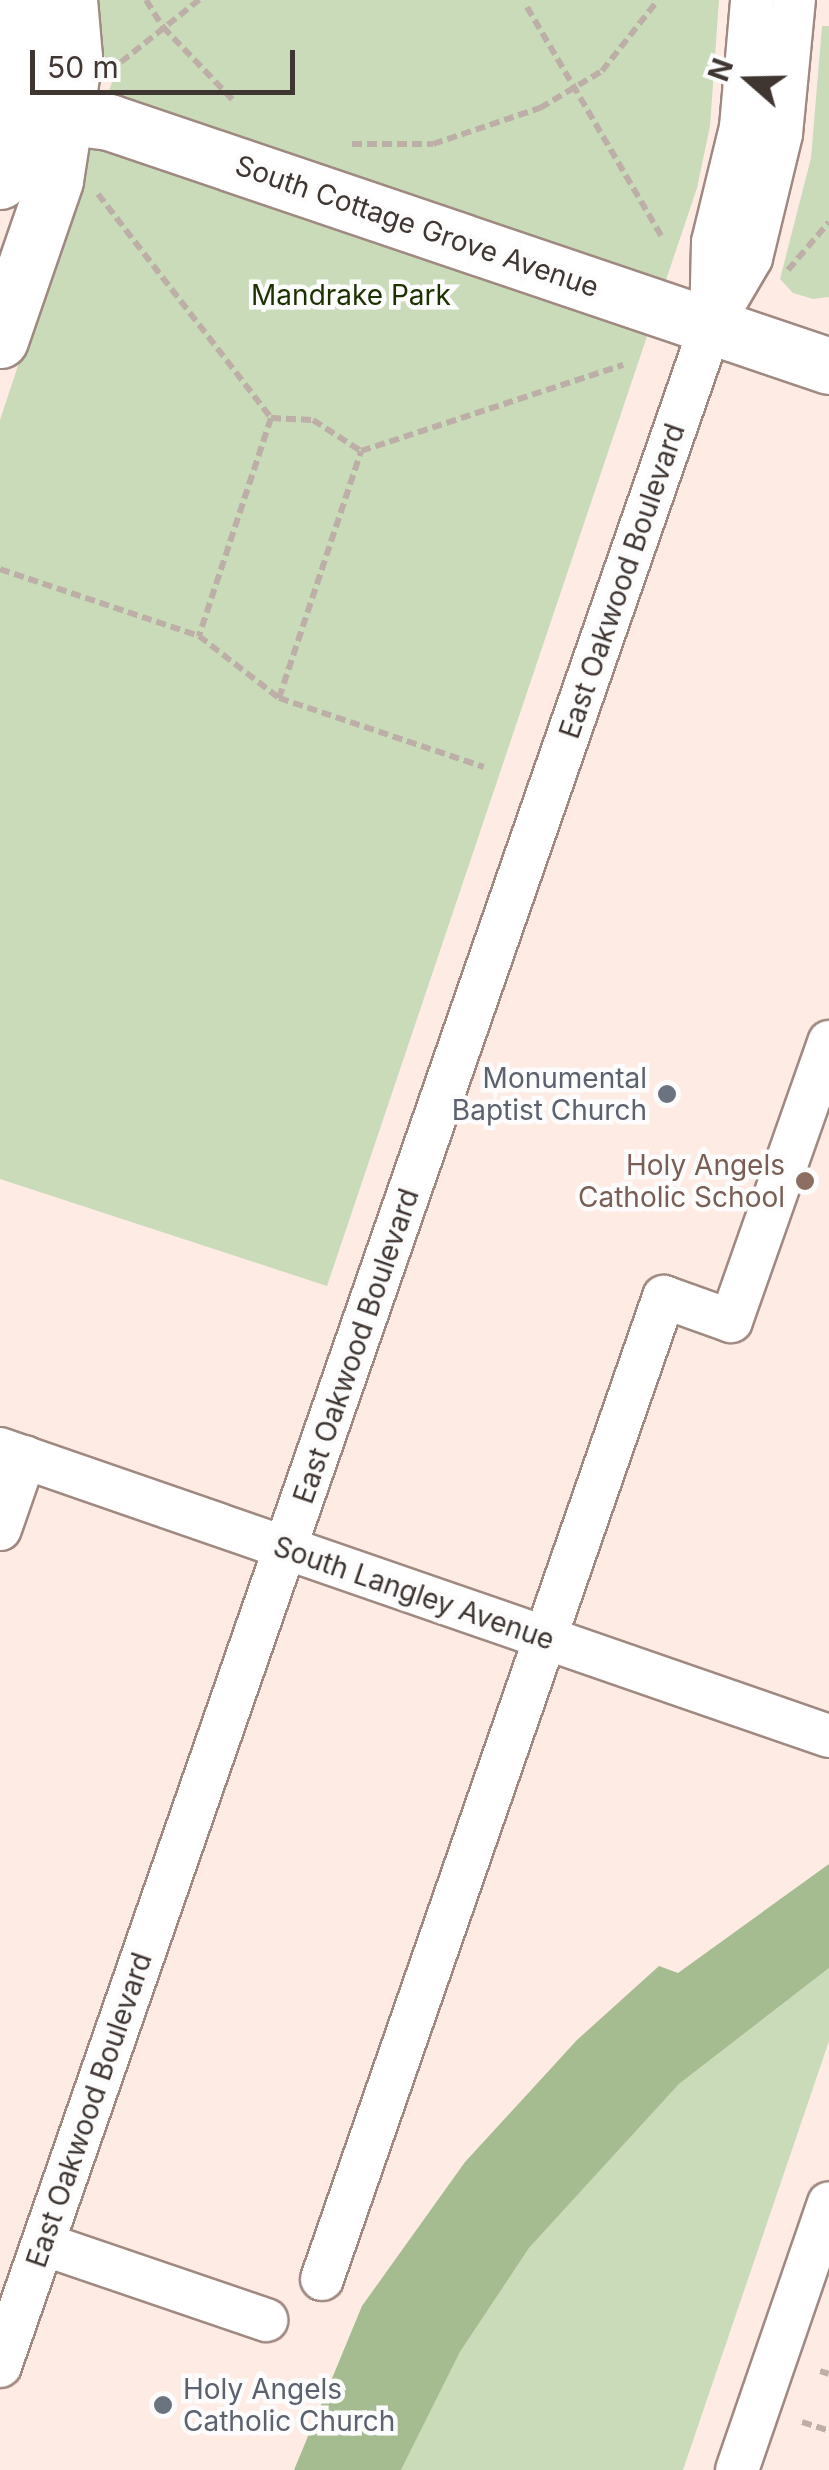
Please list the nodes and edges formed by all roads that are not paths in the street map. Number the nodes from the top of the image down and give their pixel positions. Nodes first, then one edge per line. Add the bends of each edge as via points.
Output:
1 (18, 0) edge
2 (69, 0) edge
3 (752, 0) edge
4 (806, 1) edge
5 (8, 109) edge
6 (68, 116) junction
7 (0, 181) edge
8 (711, 326) junction
9 (0, 340) edge
10 (829, 366) edge
11 (829, 1042) edge
12 (12, 1453) edge
13 (0, 1530) edge
14 (285, 1549) junction
15 (546, 1639) junction
16 (829, 1736) edge
17 (829, 2203) edge
18 (42, 2244) junction
19 (322, 2279) dead end
20 (266, 2320) dead end
21 (0, 2366) edge
22 (737, 2470) edge

1 - 5 main road
2 - 6 main road
3 - 8 street, East Oakwood Boulevard via 741,127 713,242
4 - 8 street, East Oakwood Boulevard via 752,258
5 - 6 main road, South Cottage Grove Avenue
5 - 7 main road
6 - 8 main road, South Cottage Grove Avenue via 109,122
6 - 9 main road via 56,180
8 - 10 main road, South Cottage Grove Avenue
8 - 14 street, East Oakwood Boulevard
11 - 15 street via 731,1322 664,1297
12 - 13 street
12 - 14 street, South Langley Avenue
14 - 15 street, South Langley Avenue
14 - 18 street, East Oakwood Boulevard
15 - 16 street, South Langley Avenue
15 - 19 street
17 - 22 street
18 - 20 street
18 - 21 street, East Oakwood Boulevard

